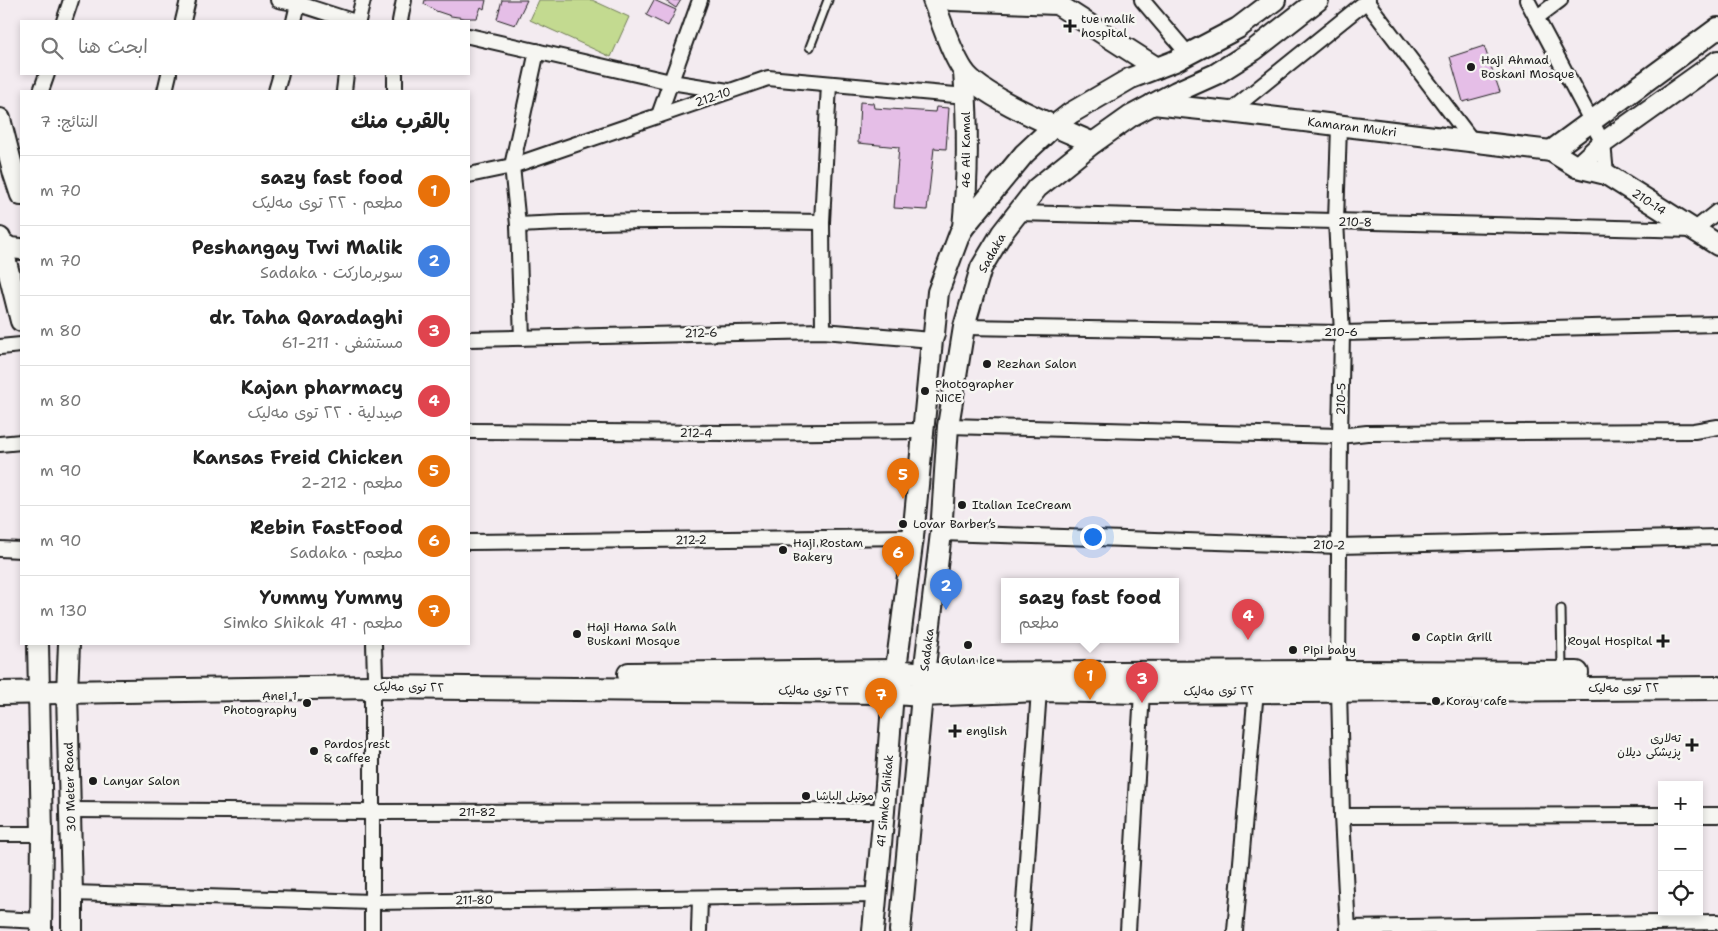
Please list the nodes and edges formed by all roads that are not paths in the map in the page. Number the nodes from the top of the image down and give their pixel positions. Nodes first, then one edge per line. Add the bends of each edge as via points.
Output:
1 (71, 0) edge
2 (188, 0) edge
3 (278, 0) edge
4 (363, 0) edge
5 (404, 0) edge
6 (700, 0) edge
7 (828, 0) edge
8 (933, 0) edge
9 (950, 0) edge
10 (1142, 0) edge
11 (1275, 0) edge
12 (1318, 0) edge
13 (1526, 0) edge
14 (1560, 0) edge
15 (1368, 1) edge
16 (299, 2) edge
17 (1536, 18) junction
18 (64, 20) edge
19 (183, 20) edge
20 (294, 20) edge
21 (349, 20) edge
22 (358, 20) edge
23 (400, 20) edge
24 (1718, 28) edge
25 (470, 36) edge
26 (810, 47) dead end
27 (537, 50) junction
28 (1188, 54) junction
29 (1718, 60) edge
30 (1157, 68) junction
31 (964, 72) junction
32 (47, 75) edge
33 (170, 75) edge
34 (281, 75) edge
35 (346, 75) edge
36 (395, 75) edge
37 (671, 82) junction
38 (829, 84) junction
39 (41, 90) edge
40 (165, 90) edge
41 (276, 90) edge
42 (344, 90) edge
43 (394, 90) edge
44 (729, 92) junction
45 (966, 96) junction
46 (1153, 104) junction
47 (1229, 112) junction
48 (659, 116) junction
49 (0, 119) edge
50 (1592, 121) junction
51 (1054, 126) junction
52 (1339, 126) junction
53 (1473, 142) junction
54 (1093, 143) junction
55 (1604, 143) junction
56 (1551, 152) junction
57 (20, 154) edge
58 (512, 166) junction
59 (1577, 167) junction
60 (14, 174) junction
61 (1606, 174) junction
62 (470, 175) edge
63 (20, 192) edge
64 (1718, 212) edge
65 (1018, 213) junction
66 (1336, 221) junction
67 (822, 222) junction
68 (518, 225) junction
69 (963, 228) junction
70 (1694, 230) junction
71 (1, 241) edge
72 (1718, 245) edge
73 (20, 249) edge
74 (17, 287) edge
75 (20, 312) edge
76 (1718, 324) edge
77 (964, 327) junction
78 (823, 331) junction
79 (1342, 333) junction
80 (522, 338) junction
81 (470, 339) edge
82 (932, 340) junction
83 (20, 345) edge
84 (0, 347) edge
85 (948, 426) junction
86 (1718, 427) edge
87 (470, 431) edge
88 (923, 431) junction
89 (1340, 436) junction
90 (20, 442) edge
91 (0, 444) edge
92 (941, 534) junction
93 (913, 537) junction
94 (1718, 537) edge
95 (470, 542) edge
96 (1339, 546) junction
97 (0, 550) edge
98 (20, 550) edge
99 (1561, 609) dead end
100 (38, 645) edge
101 (69, 645) edge
102 (374, 645) edge
103 (1562, 673) junction
104 (1718, 674) edge
105 (0, 680) edge
106 (1339, 681) junction
107 (373, 682) junction
108 (894, 682) junction
109 (923, 684) junction
110 (68, 685) junction
111 (39, 686) junction
112 (1718, 688) edge
113 (1039, 690) junction
114 (1256, 690) junction
115 (1142, 692) junction
116 (0, 693) edge
117 (70, 810) junction
118 (884, 811) junction
119 (372, 812) junction
120 (1718, 814) edge
121 (1658, 815) edge
122 (1703, 815) edge
123 (1342, 816) junction
124 (0, 834) edge
125 (42, 834) junction
126 (72, 893) junction
127 (876, 895) junction
128 (700, 898) junction
129 (372, 902) junction
130 (0, 919) edge
131 (1718, 922) edge
132 (41, 926) edge
133 (1348, 929) edge
134 (72, 931) edge
135 (372, 931) edge
136 (699, 931) edge
137 (872, 931) edge
138 (900, 931) edge
139 (1022, 931) edge
140 (1128, 931) edge
141 (1235, 931) edge

1 - 18 street
2 - 19 street
3 - 16 street
4 - 22 street
5 - 23 street
6 - 37 street
7 - 26 lane
8 - 31 main road, 46 Ali Kamal
9 - 30 main road via 1057,4
10 - 28 street
11 - 28 main road via 1238,28
12 - 46 main road, Sadaka via 1254,50 1216,74
13 - 17 street
14 - 17 street
15 - 47 street
15 - 53 street
16 - 20 street
16 - 21 street
17 - 50 street
24 - 50 main road
25 - 27 street
27 - 37 street
27 - 58 street
28 - 30 main road
29 - 55 main road
30 - 51 main road via 1130,78
31 - 45 main road, 46 Ali Kamal
31 - 51 main road, 46 Ali Kamal via 983,90
32 - 39 street
33 - 40 street
34 - 41 street
35 - 42 street
36 - 43 street
37 - 44 street
37 - 48 street
38 - 44 street, 212-10 via 768,78
38 - 45 street, 212-10
38 - 67 street
44 - 48 street, 212-10
45 - 69 main road, 46 Ali Kamal via 967,187
46 - 47 main road, Kamaran Mukri
46 - 54 main road, Sadaka
47 - 52 main road, Kamaran Mukri
48 - 58 street, 212-10
49 - 60 main road
50 - 55 street
50 - 56 main road
51 - 54 main road, 46 Ali Kamal
51 - 69 main road via 1024,154
52 - 53 main road, Kamaran Mukri
52 - 66 street, 210-5
53 - 56 main road, Kamaran Mukri
54 - 65 main road, Sadaka via 1037,188
55 - 59 main road
55 - 61 street
56 - 59 main road, Kamaran Mukri
57 - 60 street
58 - 62 street, 212-10
58 - 68 street
59 - 61 main road, 210-14
60 - 63 main road
61 - 70 main road, 210-14
64 - 70 street
65 - 66 street, 210-8
65 - 77 main road, Sadaka via 981,268
66 - 70 street, 210-8
66 - 79 street, 210-5
67 - 68 street via 711,220
67 - 78 street
68 - 80 street
69 - 82 main road, 41 Simko Shikak via 938,292
70 - 72 main road, 210-14
71 - 73 main road via 10,248
71 - 74 main road
74 - 75 main road
76 - 79 street, 210-6
77 - 79 street, 210-6
77 - 85 main road, Sadaka
78 - 80 street, 212-6
78 - 82 street, 212-6
79 - 89 street, 210-5
80 - 81 street, 212-6
82 - 88 main road, 41 Simko Shikak
83 - 84 street
85 - 89 street
85 - 92 main road, Sadaka
86 - 89 street via 1694,431 1367,433
87 - 88 street, 212-4
88 - 93 main road, 41 Simko Shikak
89 - 96 street, 210-5
90 - 91 street
92 - 96 street, 210-2
92 - 109 main road, Sadaka
93 - 95 street, 212-2
93 - 108 main road, 41 Simko Shikak
94 - 96 street, 210-2
96 - 106 street, 210-5
97 - 98 street
99 - 103 lane
100 - 111 main road
101 - 110 main road, 30 Meter Road
102 - 107 street
103 - 104 main road, ٢٢ توی مەلیک
103 - 106 main road, ٢٢ توی مەلیک
105 - 111 main road, ٢٢ توی مەلیک
106 - 109 main road, ٢٢ توی مەلیک
106 - 112 main road, ٢٢ توی مەلیک
106 - 114 main road, ٢٢ توی مەلیک
106 - 123 street, 210-5
107 - 108 main road, ٢٢ توی مەلیک
107 - 110 main road, ٢٢ توی مەلیک
107 - 119 street
108 - 109 main road, ٢٢ توی مەلیک
108 - 118 main road, 41 Simko Shikak
109 - 113 main road, ٢٢ توی مەلیک
109 - 138 main road
110 - 111 main road, ٢٢ توی مەلیک
110 - 117 main road, 30 Meter Road
111 - 116 main road, ٢٢ توی مەلیک
111 - 125 main road
113 - 115 main road, ٢٢ توی مەلیک
113 - 139 street
114 - 115 main road, ٢٢ توی مەلیک
114 - 141 street
115 - 140 street
117 - 119 street, 211-82
117 - 126 main road, 30 Meter Road
118 - 119 street, 211-82
118 - 127 main road, 41 Simko Shikak
119 - 129 street
120 - 122 street
121 - 123 street
123 - 133 street, 210-5
124 - 125 street
125 - 132 main road
126 - 129 street, 211-80
126 - 134 main road, 30 Meter Road
127 - 128 street, 211-80
127 - 137 main road, 41 Simko Shikak
128 - 129 street, 211-80
128 - 136 street
129 - 135 street
130 - 132 street
131 - 133 street

